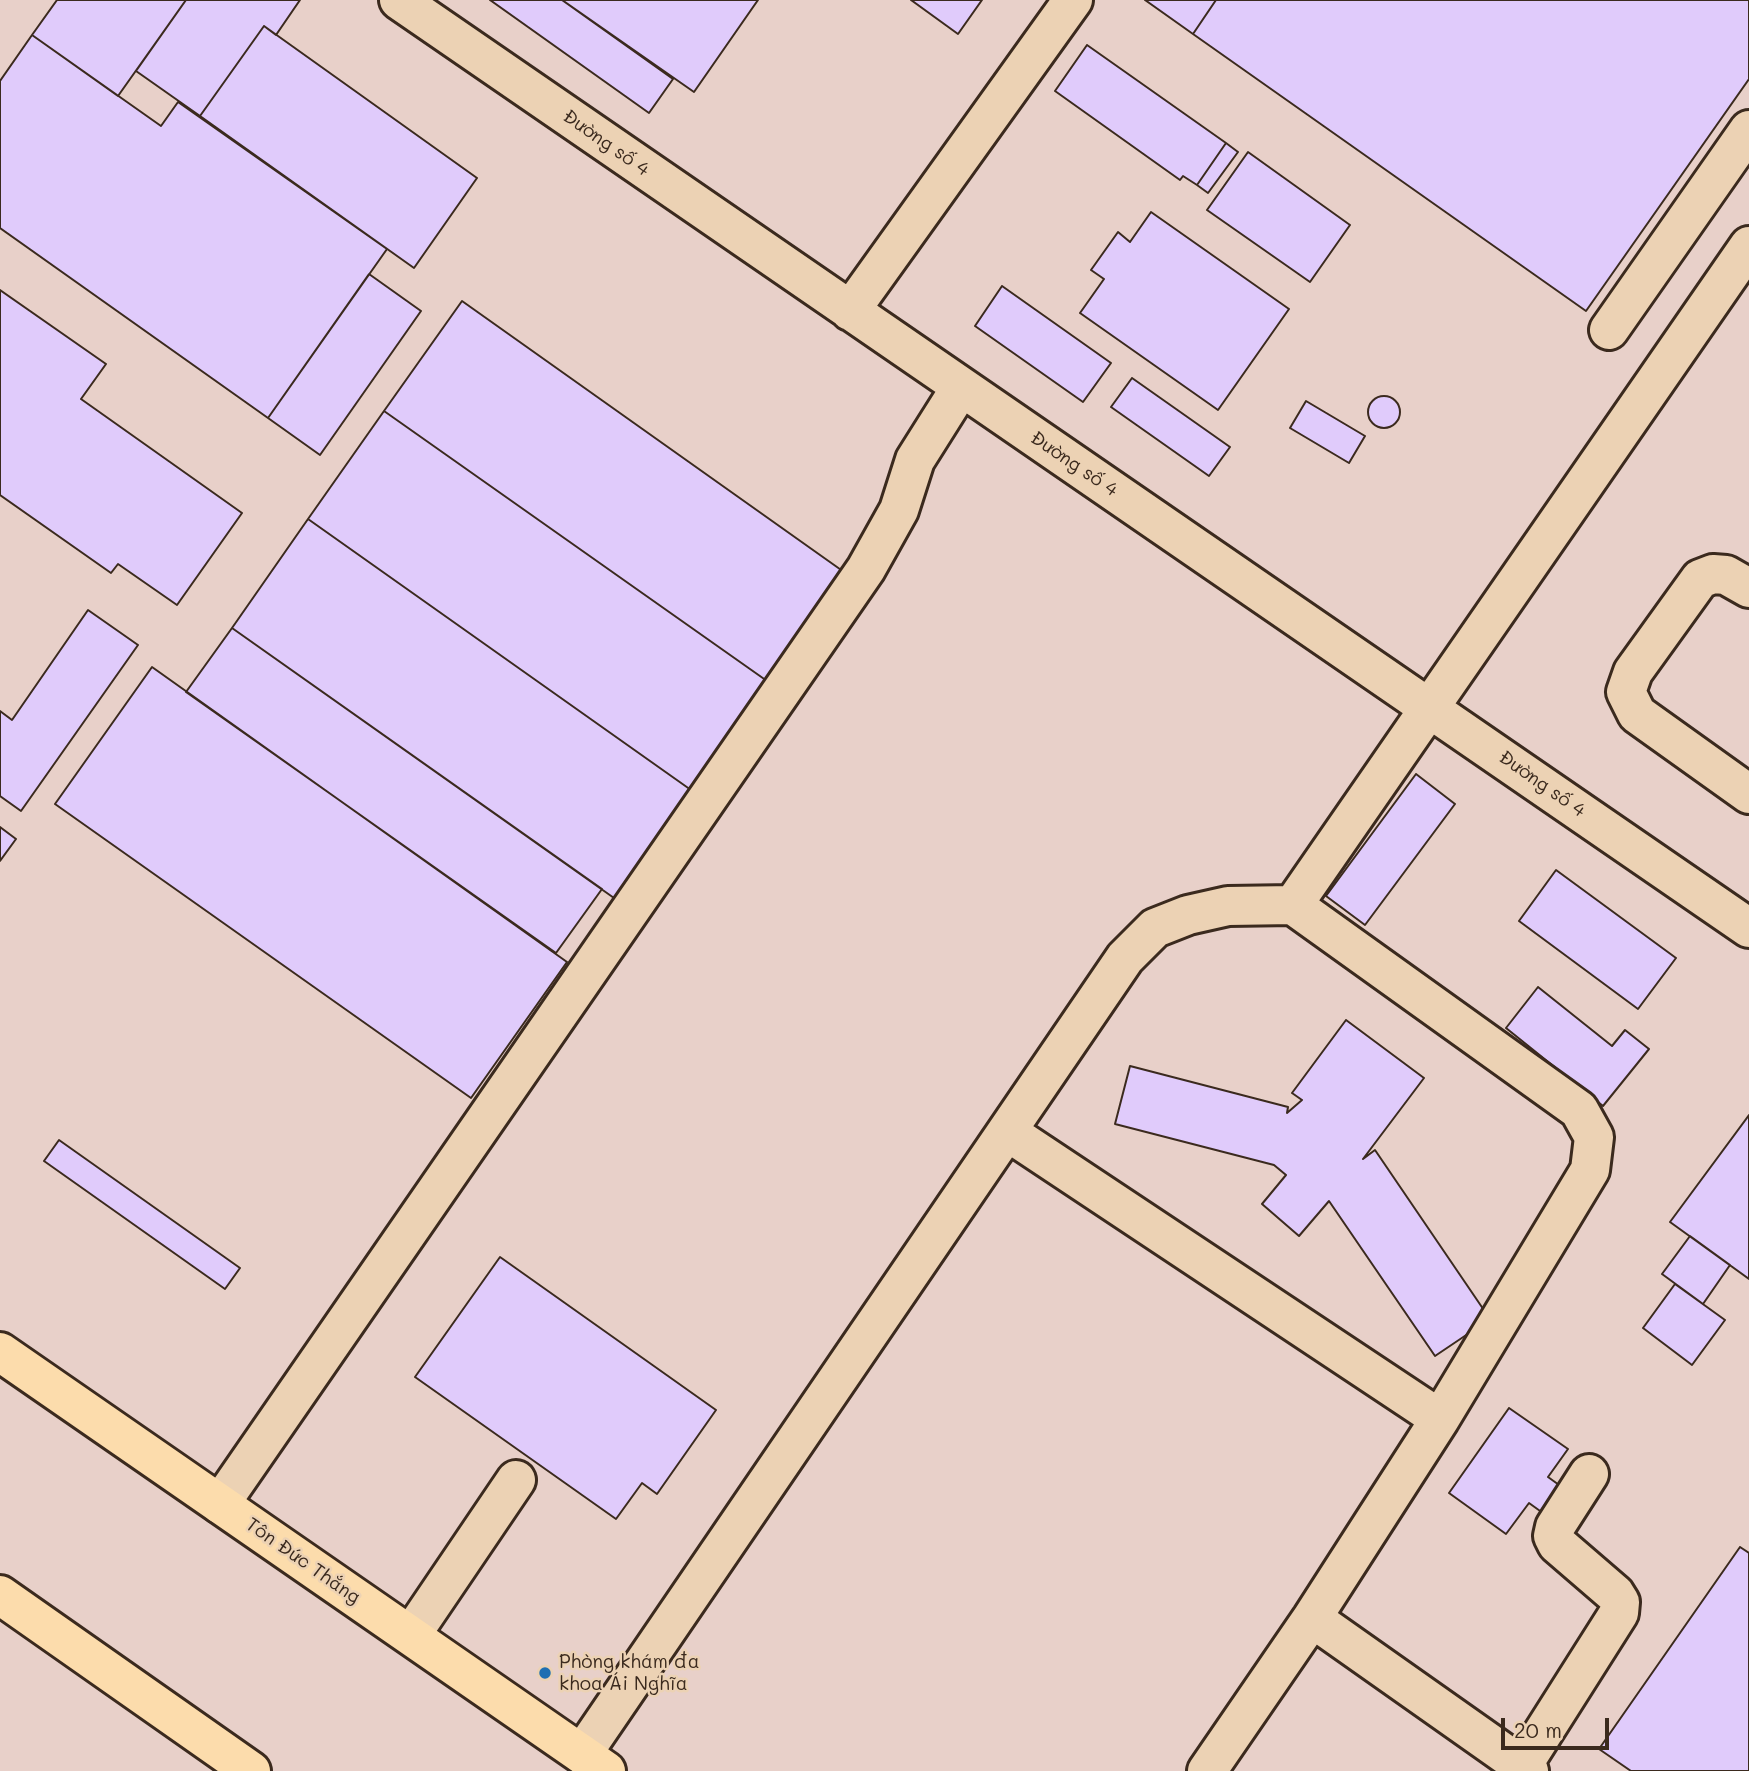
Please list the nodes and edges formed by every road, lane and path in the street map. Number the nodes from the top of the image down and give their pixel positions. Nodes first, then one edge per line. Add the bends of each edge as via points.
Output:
1 (399, 0) edge
2 (1073, 0) edge
3 (1749, 130) edge
4 (1749, 246) edge
5 (850, 311) junction
6 (1609, 330) dead end
7 (961, 387) junction
8 (1749, 588) edge
9 (1428, 705) junction
10 (1749, 794) edge
11 (1293, 905) junction
12 (1749, 928) edge
13 (1007, 1132) junction
14 (0, 1352) edge
15 (1440, 1419) junction
16 (1588, 1474) dead end
17 (516, 1480) dead end
18 (220, 1504) junction
19 (0, 1595) edge
20 (1312, 1618) junction
21 (411, 1635) junction
22 (594, 1763) edge
23 (1526, 1769) edge
24 (251, 1771) edge
25 (1207, 1771) edge

1 - 5 street, Đường số 4
2 - 5 street
3 - 6 street
4 - 9 street
5 - 7 street, Đường số 4
7 - 9 street, Đường số 4
7 - 18 street via 915,460 899,510 866,569
8 - 10 street via 1726,575 1713,573 1700,579 1633,672 1626,692 1637,714
9 - 11 street
9 - 12 street, Đường số 4
11 - 13 street via 1228,906 1155,928 1125,958
11 - 15 street via 1579,1110 1594,1137 1590,1170
13 - 15 street
13 - 22 street
14 - 18 main road, Tôn Đức Thắng
15 - 20 street
16 - 23 street via 1553,1536 1615,1594 1619,1613
17 - 21 street
18 - 21 main road, Tôn Đức Thắng
19 - 24 main road
20 - 23 street
20 - 25 street
21 - 22 main road, Tôn Đức Thắng

